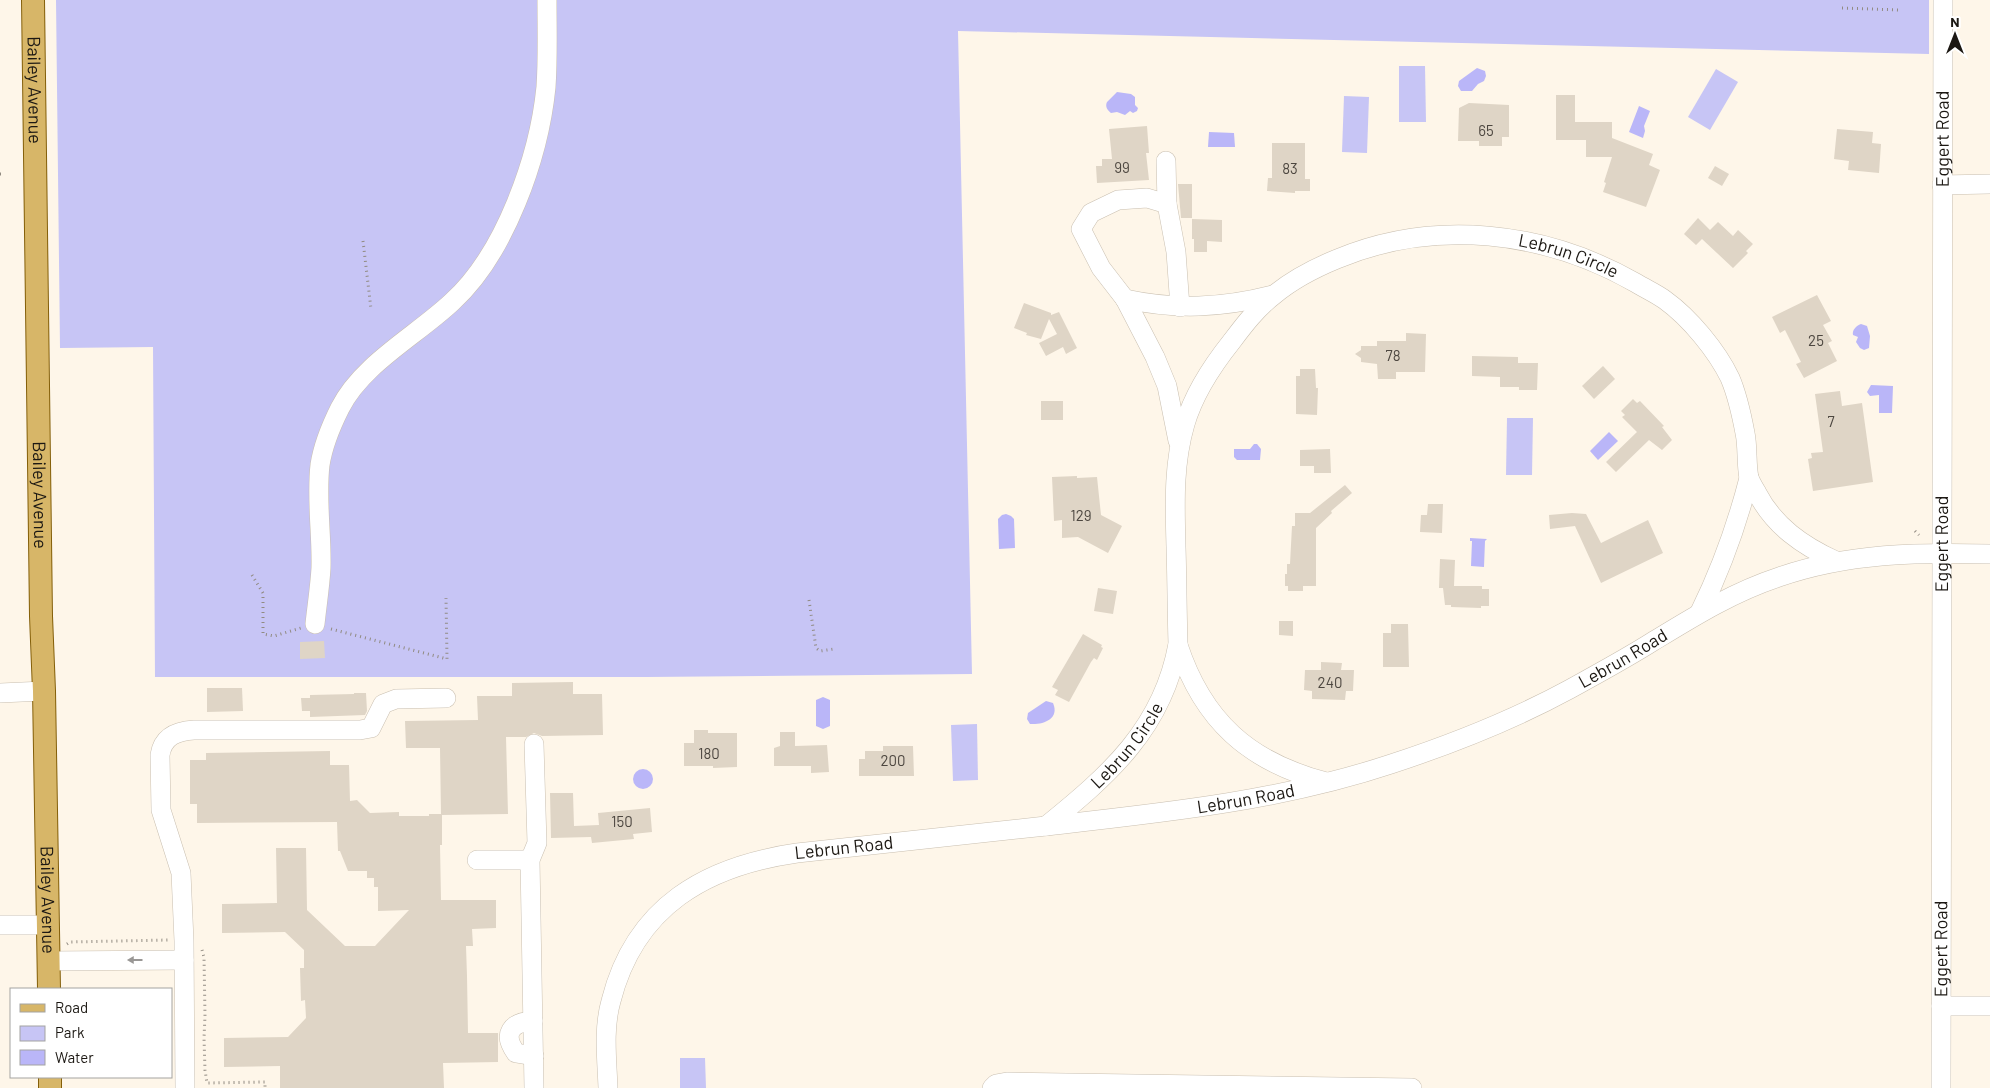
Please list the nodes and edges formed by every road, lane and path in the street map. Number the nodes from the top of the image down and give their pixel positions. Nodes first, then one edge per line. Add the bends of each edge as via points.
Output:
1 (33, 0) edge
2 (547, 0) edge
3 (1943, 0) edge
4 (1842, 8) dead end
5 (1900, 10) dead end
6 (1166, 161) dead end
7 (1990, 184) edge
8 (1942, 185) junction
9 (1167, 204) junction
10 (363, 241) dead end
11 (1274, 295) junction
12 (1125, 299) junction
13 (1180, 307) junction
14 (371, 309) dead end
15 (1179, 449) junction
16 (1750, 478) junction
17 (1915, 531) dead end
18 (1919, 535) dead end
19 (1942, 553) junction
20 (1990, 554) edge
21 (1836, 561) junction
22 (252, 575) dead end
23 (446, 598) dead end
24 (809, 600) dead end
25 (1700, 612) junction
26 (315, 624) junction
27 (1178, 644) junction
28 (834, 649) dead end
29 (44, 692) junction
30 (0, 693) edge
31 (446, 698) dead end
32 (534, 744) dead end
33 (1329, 783) junction
34 (1046, 826) junction
35 (477, 860) dead end
36 (530, 860) junction
37 (0, 925) edge
38 (48, 925) junction
39 (174, 940) dead end
40 (66, 944) dead end
41 (184, 960) junction
42 (48, 961) junction
43 (49, 988) edge
44 (1940, 1006) junction
45 (1990, 1006) edge
46 (178, 1013) edge
47 (185, 1088) edge
48 (534, 1088) edge
49 (608, 1088) edge
50 (992, 1088) edge
51 (1412, 1088) edge
52 (1941, 1088) edge

1 - 29 main road, Bailey Avenue
2 - 26 street via 546,86 542,115 525,178 495,249 454,301 376,365 357,385 341,406 327,439 320,473 321,568
3 - 8 street, Eggert Road
4 - 5 path
6 - 9 street
7 - 8 street
8 - 19 street, Eggert Road
9 - 12 street via 1146,198 1118,200 1091,213 1081,229 1101,268
9 - 13 street via 1176,252
10 - 14 path
11 - 13 street, Lebrun Circle via 1242,303
11 - 15 street, Lebrun Circle via 1248,320 1211,367 1185,422
11 - 16 street, Lebrun Circle via 1315,269 1353,253 1396,241 1450,234 1492,235 1562,250 1620,274 1666,301 1704,338 1730,379 1745,433
12 - 13 street, Lebrun Circle
12 - 15 street, Lebrun Circle via 1140,324 1167,386
15 - 27 street, Lebrun Circle via 1175,500
16 - 21 street, Lebrun Circle via 1775,520 1793,537
16 - 25 street, Lebrun Circle via 1727,551
17 - 18 path
19 - 20 street, Lebrun Road
19 - 21 street, Lebrun Road
19 - 44 street, Eggert Road
21 - 25 street, Lebrun Road via 1780,576
22 - 26 path via 263,594 263,634 274,636
23 - 26 path via 447,659
24 - 28 path via 816,648 820,651
25 - 33 street, Lebrun Road via 1569,690 1516,716 1442,746
27 - 33 street, Lebrun Circle via 1203,701 1240,742 1271,763
27 - 34 street, Lebrun Circle via 1175,661 1154,713 1134,745 1108,774
29 - 30 street
29 - 38 main road, Bailey Avenue
31 - 41 street via 396,699 383,704 371,728 360,730 194,730 175,733 166,740 160,755 161,810 181,873
32 - 36 street via 537,843
33 - 34 street, Lebrun Road via 1188,810
34 - 49 street, Lebrun Road via 769,857 731,868 700,882 650,922 620,972 610,1002 606,1034
35 - 36 street
36 - 48 street
37 - 38 street
38 - 42 main road, Bailey Avenue
39 - 40 path
41 -> 42 street
41 - 46 street
42 - 43 main road, Bailey Avenue
44 - 45 street
44 - 52 street, Eggert Road
46 - 47 street
50 - 51 street via 1007,1082

